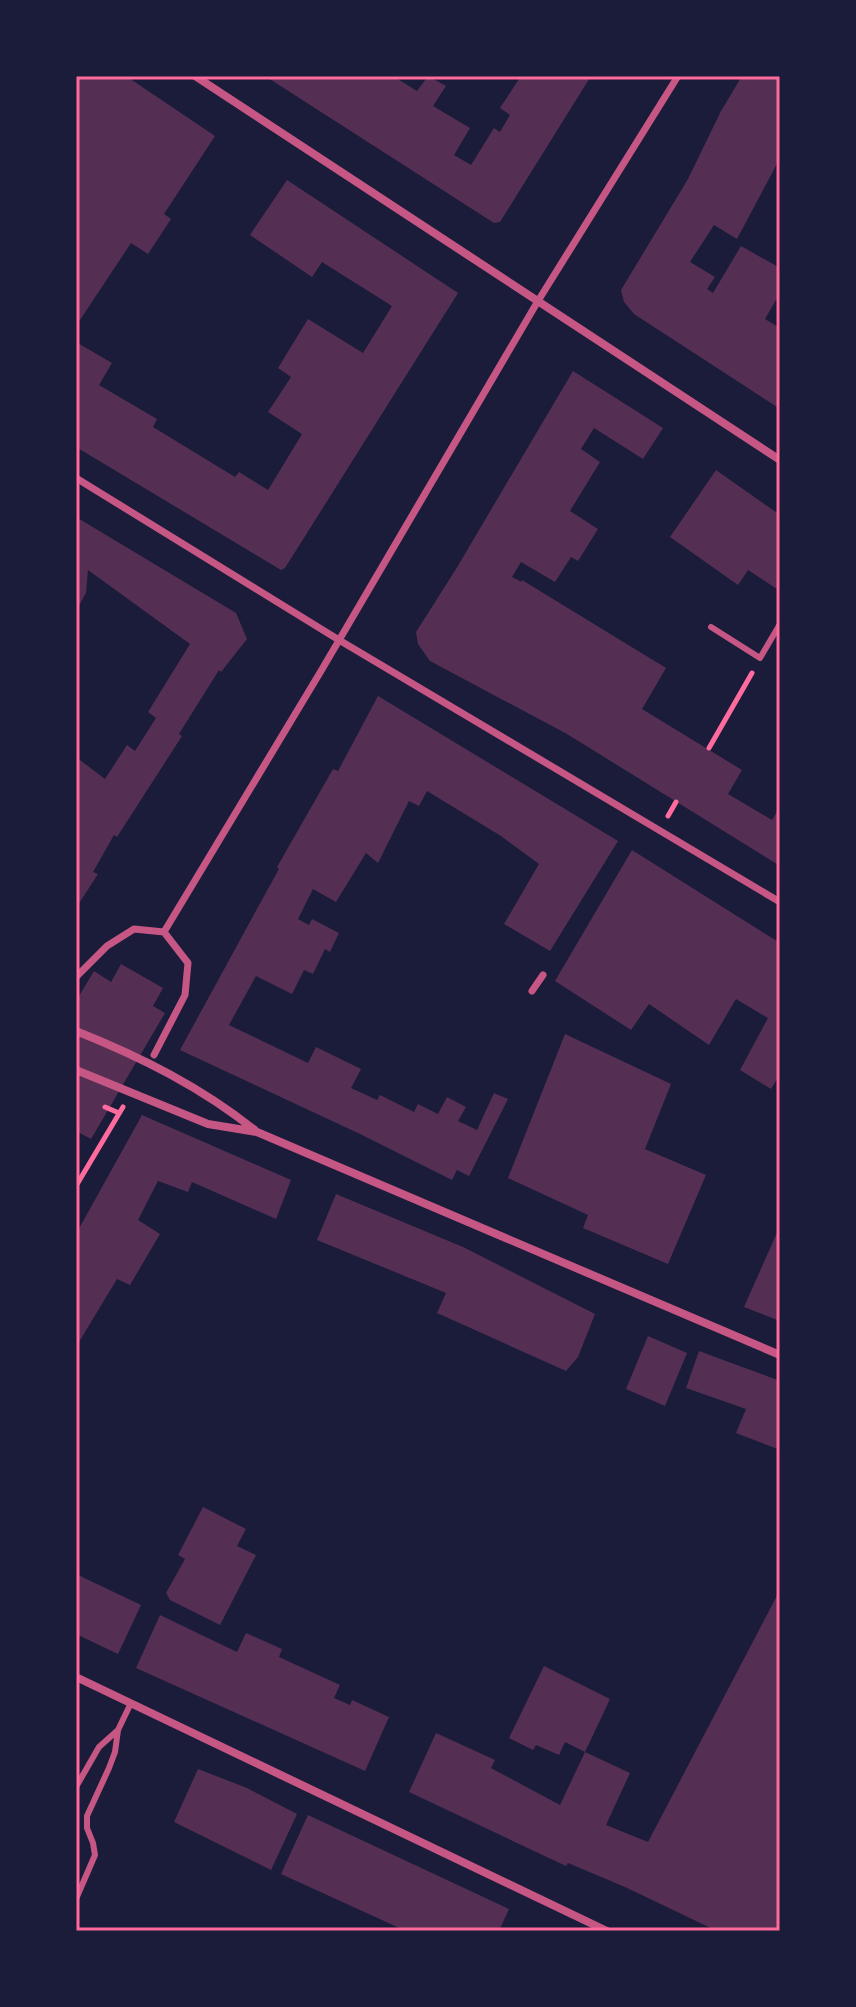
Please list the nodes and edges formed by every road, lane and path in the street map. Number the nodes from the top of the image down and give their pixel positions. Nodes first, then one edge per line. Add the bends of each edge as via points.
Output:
1 (195, 76) edge
2 (678, 76) edge
3 (538, 301) junction
4 (780, 460) edge
5 (76, 478) edge
6 (780, 624) edge
7 (711, 627) dead end
8 (339, 640) junction
9 (760, 658) junction
10 (709, 748) dead end
11 (780, 902) edge
12 (164, 932) junction
13 (543, 975) dead end
14 (76, 977) edge
15 (532, 991) dead end
16 (76, 1031) edge
17 (154, 1055) dead end
18 (76, 1070) edge
19 (105, 1107) dead end
20 (257, 1132) junction
21 (76, 1186) edge
22 (780, 1355) edge
23 (76, 1677) edge
24 (131, 1703) junction
25 (118, 1730) junction
26 (76, 1787) edge
27 (76, 1899) edge
28 (607, 1931) edge

1 - 3 street
2 - 3 street
3 - 4 street
3 - 8 street
5 - 8 street
6 - 9 lane
7 - 9 lane
8 - 11 street
8 - 12 street
9 - 10 path
12 - 14 street via 134,929 107,946
12 - 17 street via 188,963 185,995
13 - 15 street
16 - 20 street via 165,1070
18 - 20 street via 208,1124
19 - 21 path via 119,1113
20 - 22 street
23 - 24 street
24 - 25 lane
24 - 28 street
25 - 26 lane via 99,1747
25 - 27 lane via 115,1752 87,1816 95,1855

